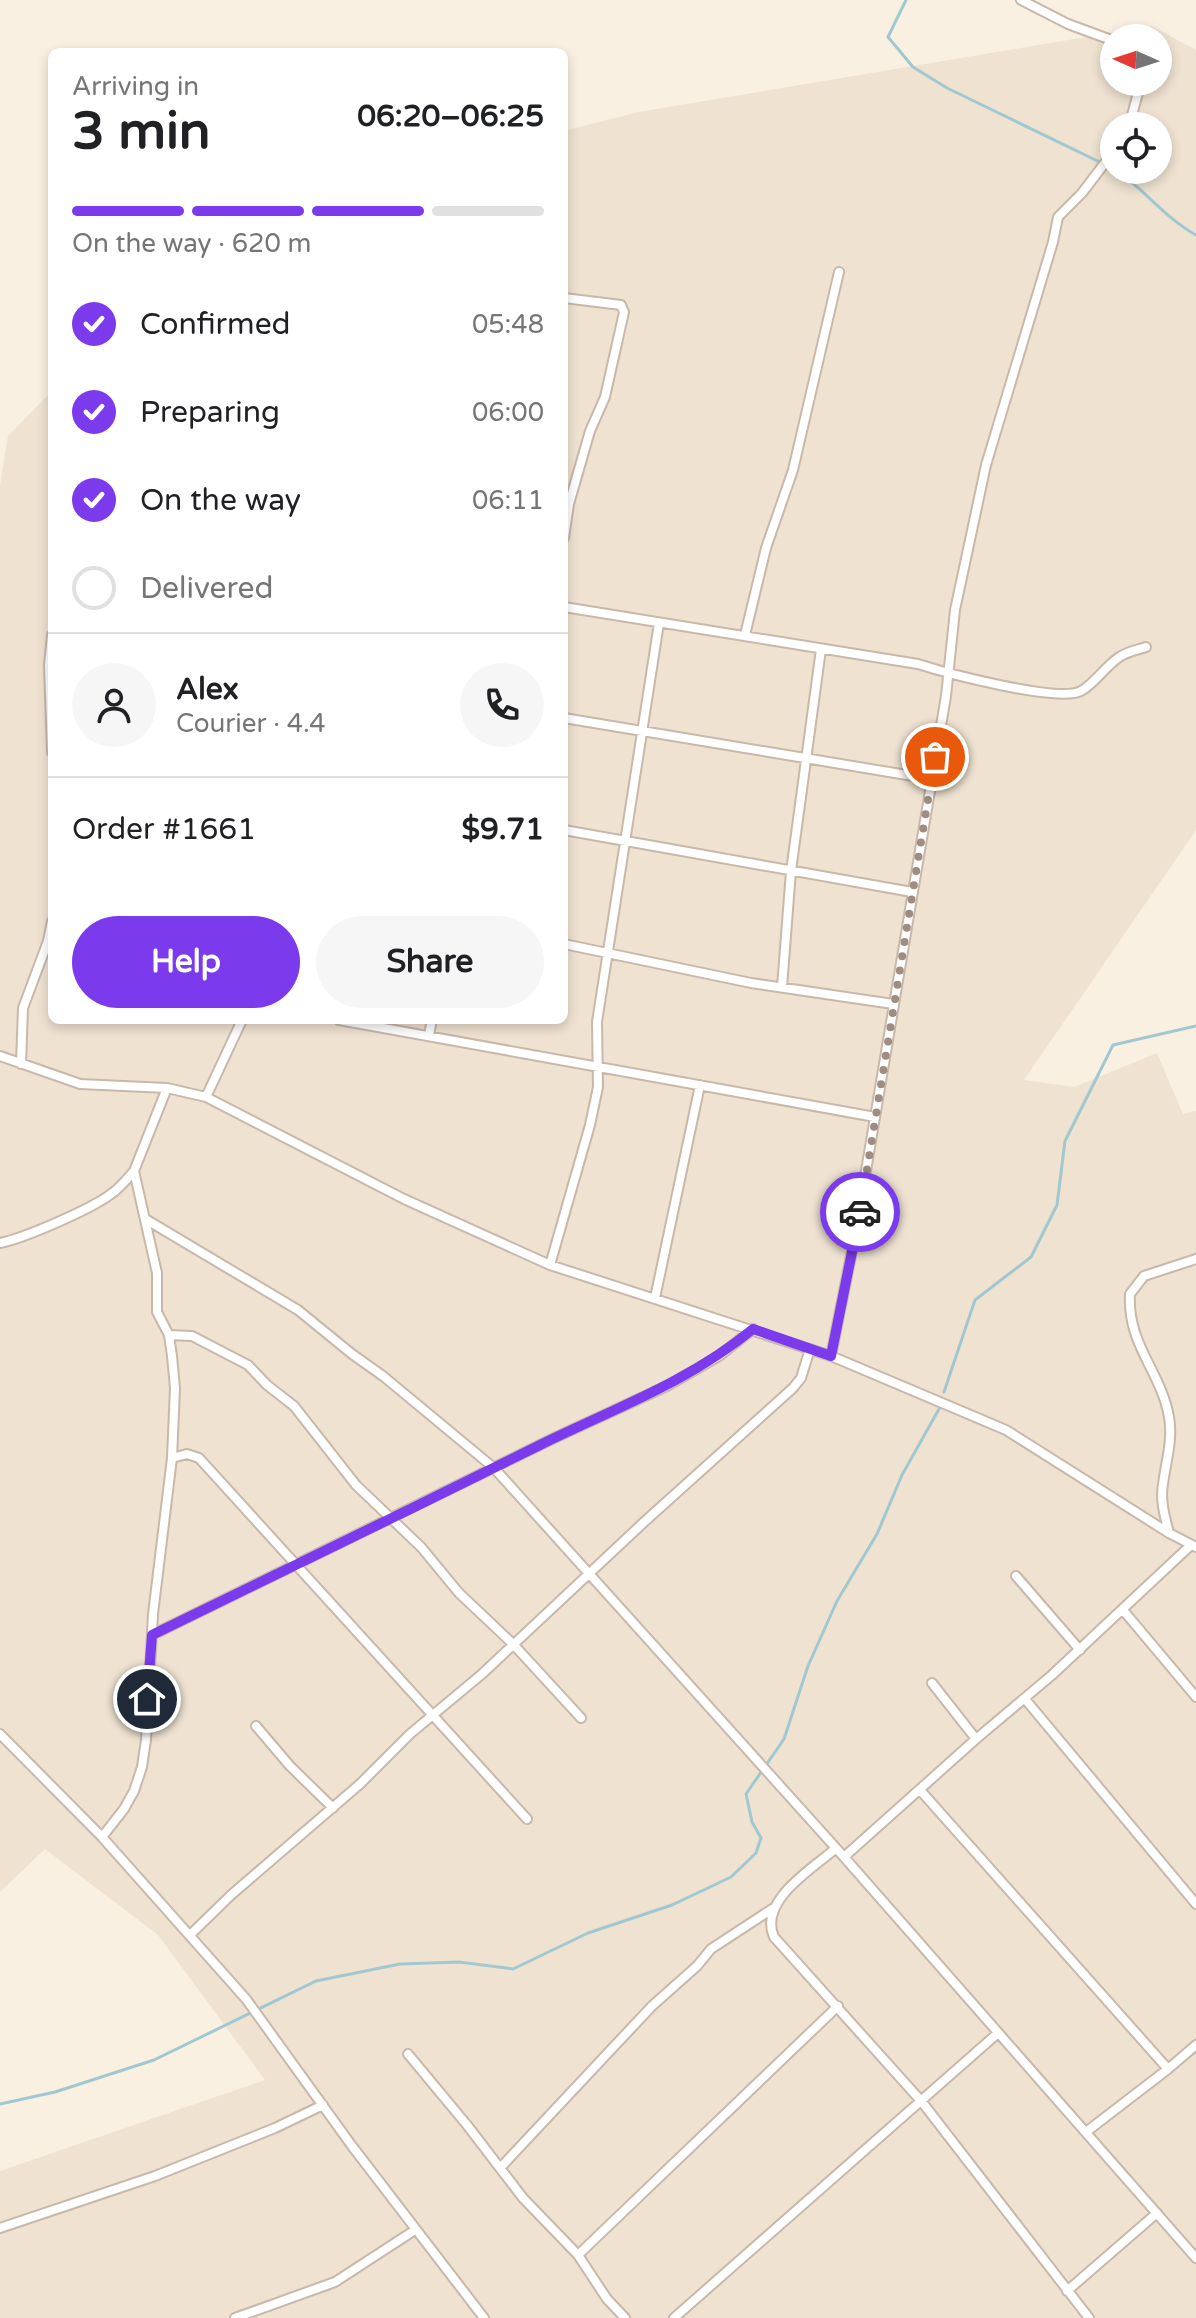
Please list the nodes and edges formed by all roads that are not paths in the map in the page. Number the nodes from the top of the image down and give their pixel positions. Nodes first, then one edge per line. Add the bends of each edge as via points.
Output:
1 (1021, 0) edge
2 (1100, 36) edge
3 (1100, 169) edge
4 (839, 272) dead end
5 (568, 298) edge
6 (568, 511) edge
7 (568, 608) edge
8 (659, 623) junction
9 (745, 635) junction
10 (1146, 647) dead end
11 (821, 649) junction
12 (949, 674) junction
13 (568, 719) edge
14 (643, 731) junction
15 (805, 758) junction
16 (931, 779) junction
17 (568, 831) edge
18 (625, 842) junction
19 (791, 871) junction
20 (912, 892) junction
21 (48, 941) edge
22 (568, 945) edge
23 (606, 952) junction
24 (782, 987) junction
25 (893, 1004) junction
26 (240, 1024) edge
27 (363, 1024) edge
28 (431, 1024) edge
29 (429, 1035) junction
30 (0, 1056) edge
31 (21, 1064) junction
32 (597, 1066) junction
33 (700, 1085) junction
34 (167, 1088) junction
35 (206, 1097) junction
36 (875, 1117) junction
37 (134, 1171) junction
38 (147, 1220) junction
39 (0, 1243) edge
40 (1196, 1259) edge
41 (550, 1265) junction
42 (655, 1298) junction
43 (753, 1329) junction
44 (169, 1335) junction
45 (810, 1349) junction
46 (831, 1356) junction
47 (172, 1458) junction
48 (494, 1468) junction
49 (391, 1518) junction
50 (1169, 1533) junction
51 (1193, 1546) edge
52 (296, 1565) junction
53 (590, 1574) junction
54 (1016, 1576) dead end
55 (1123, 1610) junction
56 (152, 1635) junction
57 (513, 1644) junction
58 (1080, 1650) junction
59 (932, 1683) dead end
60 (1196, 1697) edge
61 (1025, 1699) junction
62 (432, 1715) junction
63 (581, 1718) dead end
64 (256, 1726) dead end
65 (0, 1734) edge
66 (976, 1739) junction
67 (920, 1790) junction
68 (333, 1808) junction
69 (527, 1819) dead end
70 (102, 1837) junction
71 (835, 1849) junction
72 (844, 1857) junction
73 (1196, 1904) edge
74 (772, 1909) junction
75 (190, 1935) junction
76 (838, 2006) junction
77 (998, 2033) junction
78 (1196, 2045) edge
79 (408, 2054) dead end
80 (1168, 2069) junction
81 (922, 2102) junction
82 (323, 2105) junction
83 (1086, 2132) junction
84 (500, 2168) junction
85 (1157, 2213) junction
86 (0, 2228) edge
87 (415, 2230) junction
88 (578, 2255) junction
89 (1196, 2258) edge
90 (1067, 2291) junction
91 (235, 2318) edge
92 (484, 2318) edge
93 (625, 2318) edge
94 (674, 2318) edge
95 (1089, 2318) edge

1 - 2 street
3 - 12 street via 1058,217 986,465 955,610
4 - 9 street via 793,470 766,548
5 - 6 street via 621,305 624,312 605,397
7 - 8 street
8 - 9 street
8 - 14 street
9 - 11 street
10 - 12 street via 1120,656 1081,690 1068,693
11 - 12 street
11 - 15 street
12 - 16 street
13 - 14 street
14 - 15 street
14 - 18 street
15 - 16 street
15 - 19 street
16 - 20 street
17 - 18 street
18 - 19 street
18 - 23 street
19 - 20 street
19 - 24 street
20 - 25 street
21 - 31 street via 23,1008
22 - 23 street
23 - 24 street
23 - 32 street
24 - 25 street
25 - 36 street
26 - 35 street
27 - 29 street
28 - 29 street
29 - 32 street
30 - 31 street
31 - 34 street via 80,1084
32 - 33 street
32 - 41 street via 590,1125
33 - 36 street
33 - 42 street
34 - 35 street
34 - 37 street
35 - 41 street via 404,1199
36 - 46 street
37 - 38 street
37 - 39 street via 98,1202
38 - 44 street via 157,1273 157,1312
38 - 48 street via 298,1310
40 - 50 street via 1144,1276 1130,1294 1136,1338 1169,1414 1162,1499
41 - 42 street
42 - 43 street
43 - 45 street
43 - 48 street via 667,1386
44 - 47 street via 175,1388
44 - 49 street via 192,1336 248,1365 294,1406 356,1485
45 - 46 street
45 - 53 street via 793,1388
46 - 50 street via 1006,1430
47 - 52 street via 199,1458
47 - 56 street
48 - 49 street
48 - 53 street
49 - 52 street
49 - 57 street
50 - 51 street
51 - 55 street
52 - 56 street
52 - 62 street
53 - 57 street
53 - 71 street
54 - 58 street
55 - 58 street
55 - 60 street
56 - 70 street via 142,1767 124,1809
57 - 62 street
57 - 63 street
58 - 61 street
59 - 66 street
61 - 66 street
61 - 73 street
62 - 68 street
62 - 69 street
64 - 68 street
65 - 70 street
66 - 67 street
67 - 72 street
67 - 80 street
68 - 75 street
70 - 75 street
71 - 72 street
71 - 74 street
72 - 77 street
74 - 76 street via 774,1937
74 - 84 street via 711,1949
75 - 82 street via 246,1999
76 - 81 street
76 - 88 street
77 - 81 street
77 - 83 street
78 - 80 street
79 - 84 street
80 - 83 street
81 - 90 street
81 - 94 street
82 - 86 street via 155,2176
82 - 87 street
83 - 85 street
84 - 88 street
85 - 89 street
85 - 90 street
87 - 91 street via 335,2282
87 - 92 street
88 - 93 street
90 - 95 street

